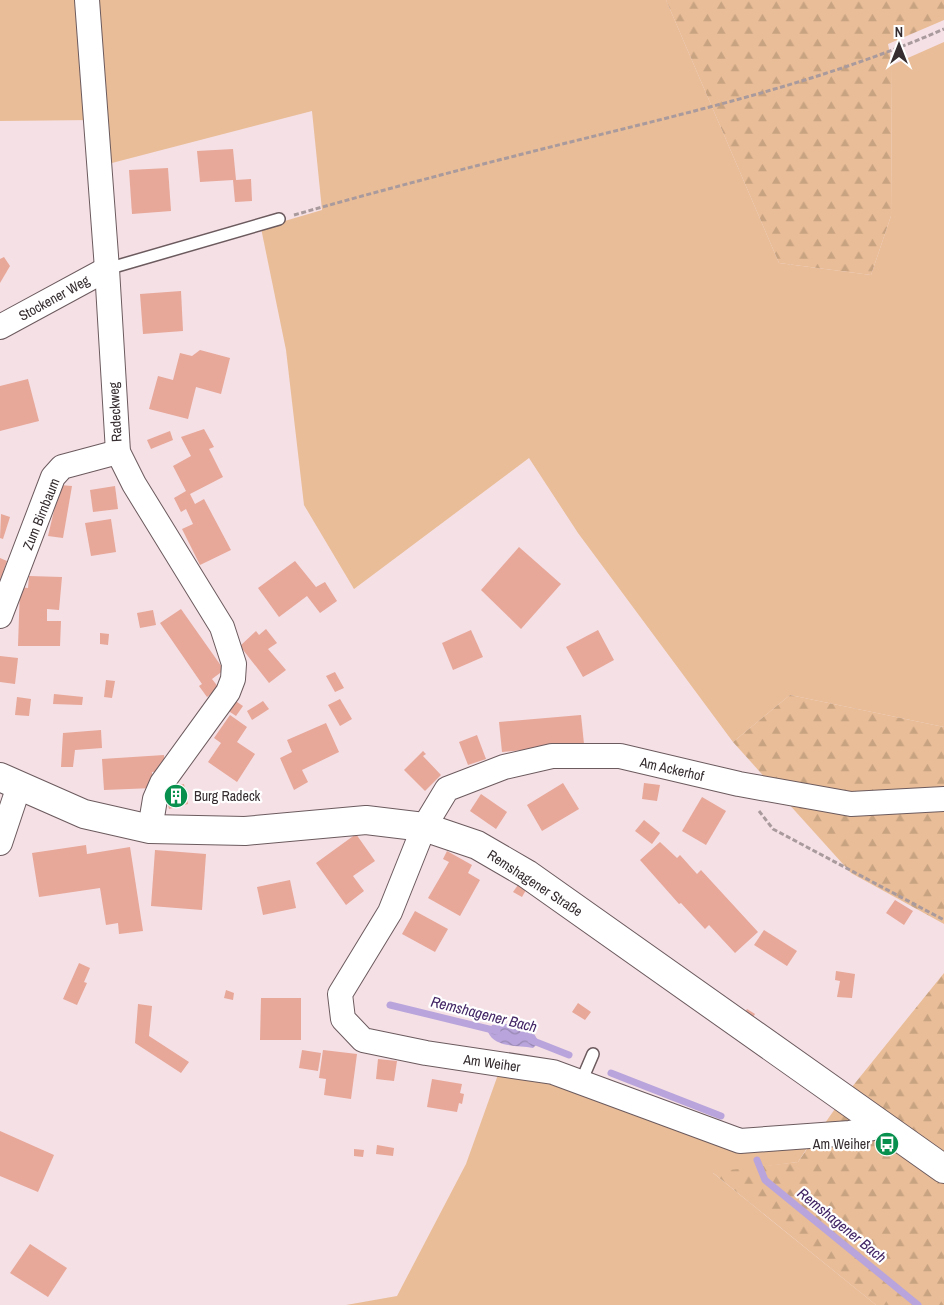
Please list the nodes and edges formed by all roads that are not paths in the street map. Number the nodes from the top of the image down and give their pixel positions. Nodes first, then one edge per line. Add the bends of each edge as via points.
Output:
1 (87, 0) edge
2 (279, 219) road end
3 (107, 268) junction
4 (0, 327) edge
5 (118, 452) junction
6 (0, 616) edge
7 (10, 782) edge
8 (944, 798) edge
9 (424, 826) junction
10 (150, 830) junction
11 (0, 843) edge
12 (593, 1054) dead end
13 (581, 1082) junction
14 (882, 1126) junction
15 (944, 1169) edge

1 - 3 street, Radeckweg
2 - 3 lane
3 - 4 street, Stockener Weg
3 - 5 street, Radeckweg
5 - 6 street, Zum Birnbaum via 62,467 53,477
5 - 10 street, Radeckweg via 134,484 222,627 234,664 234,679 228,692 162,783 155,799
7 - 10 street, Remshagener Straße via 84,814
7 - 11 street
8 - 9 street, Am Ackerhof via 851,804 740,784 620,756 552,756 504,767 447,789
9 - 10 street, Remshagener Straße via 366,820 245,831
9 - 13 street, Am Weiher via 390,912 340,994 342,1019 363,1040 553,1072
9 - 14 street, Remshagener Straße via 477,845 527,874
12 - 13 lane
13 - 14 street, Am Weiher via 740,1141 850,1133
14 - 15 street, Remshagener Straße

